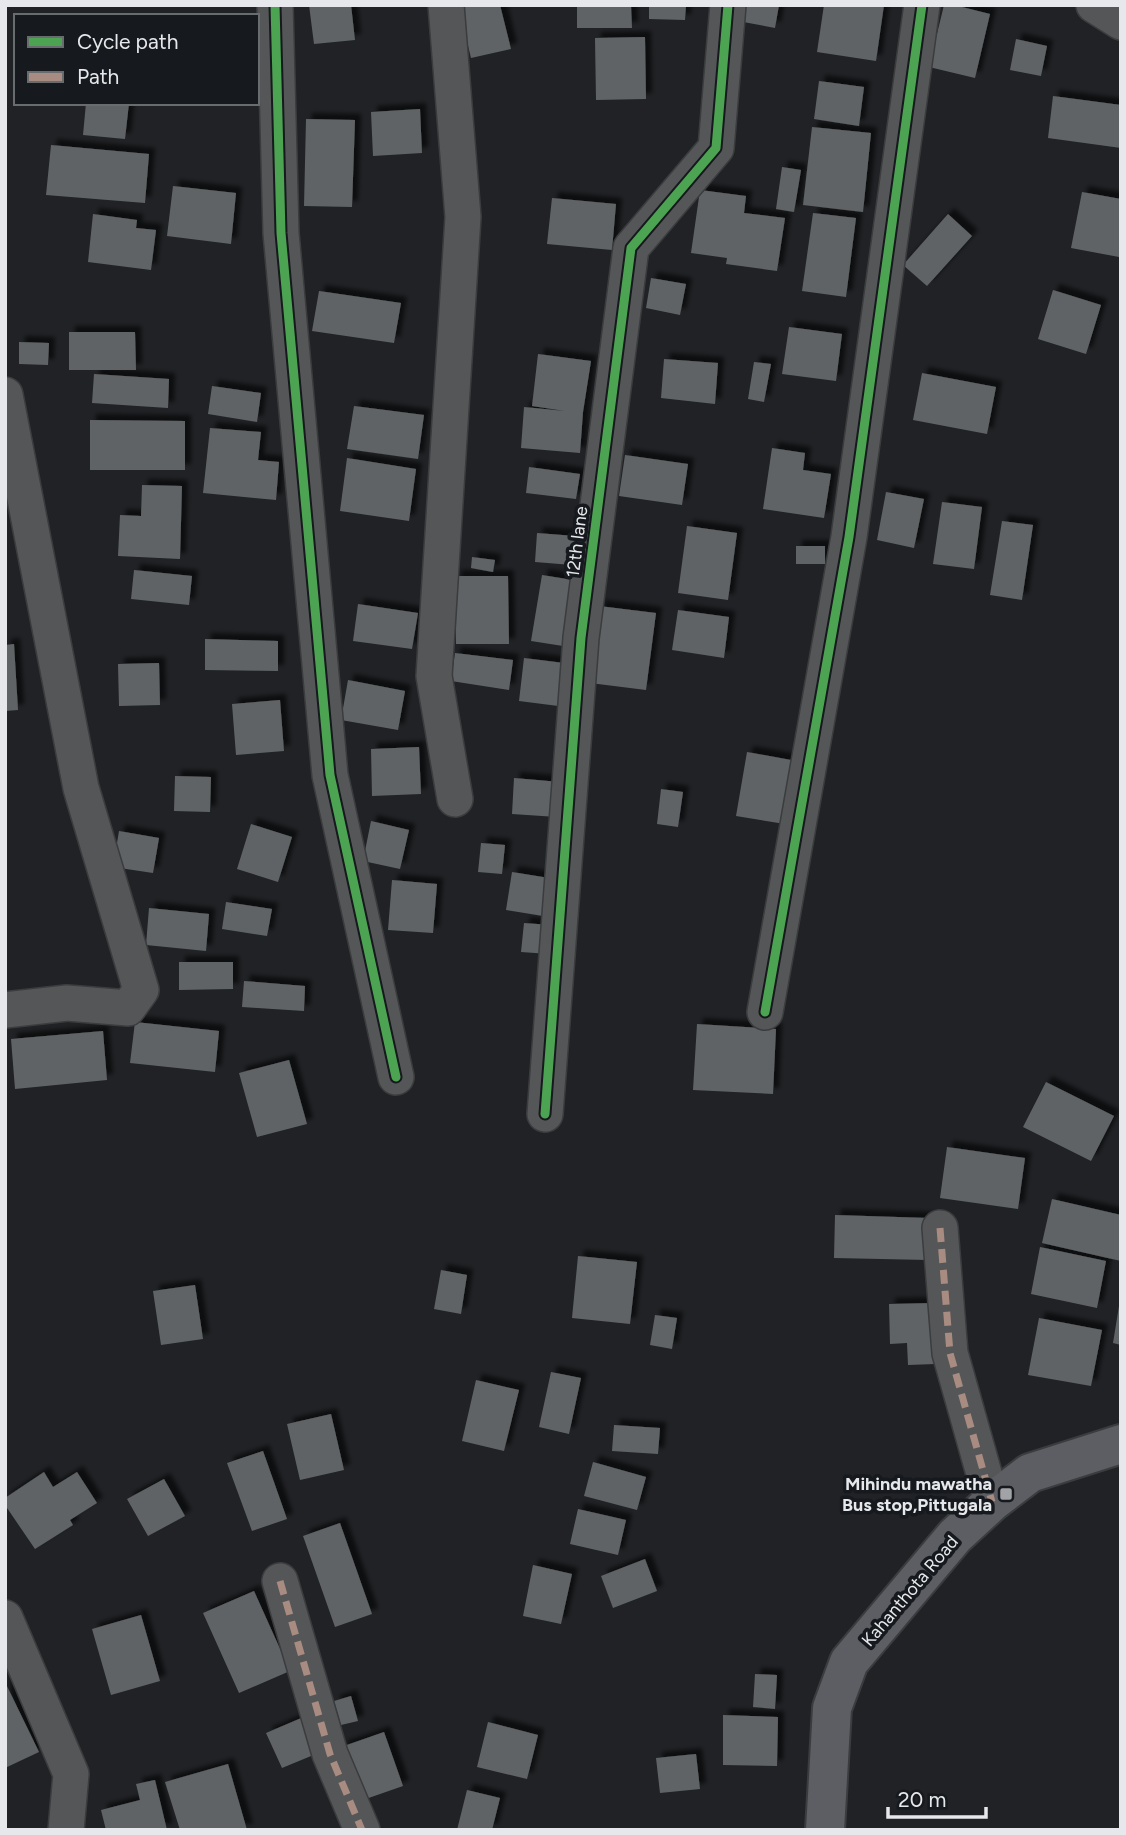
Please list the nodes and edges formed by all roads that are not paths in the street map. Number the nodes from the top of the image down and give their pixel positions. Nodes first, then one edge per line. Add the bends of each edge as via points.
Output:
1 (275, 5) edge
2 (446, 5) edge
3 (728, 5) edge
4 (922, 5) edge
5 (1094, 5) edge
6 (1121, 22) edge
7 (5, 395) edge
8 (11, 453) edge
9 (455, 799) dead end
10 (5, 1010) edge
11 (765, 1012) dead end
12 (396, 1077) dead end
13 (545, 1114) dead end
14 (940, 1228) dead end
15 (1121, 1444) edge
16 (992, 1502) junction
17 (280, 1581) dead end
18 (5, 1618) edge
19 (66, 1830) edge
20 (362, 1830) edge
21 (825, 1830) edge

1 - 12 street via 281,233 330,775
2 - 9 street via 463,217 434,676
3 - 13 street, 12th lane via 716,148 631,248 581,638
4 - 11 street via 849,537
5 - 6 street
7 - 8 street
8 - 10 street via 82,788 141,990 128,1008 67,1003
14 - 16 street via 950,1353
15 - 16 main road, Kahanthota Road via 1030,1473
16 - 21 main road, Kahanthota Road via 955,1536 849,1662 832,1708
17 - 20 street via 330,1754
18 - 19 street via 71,1774

